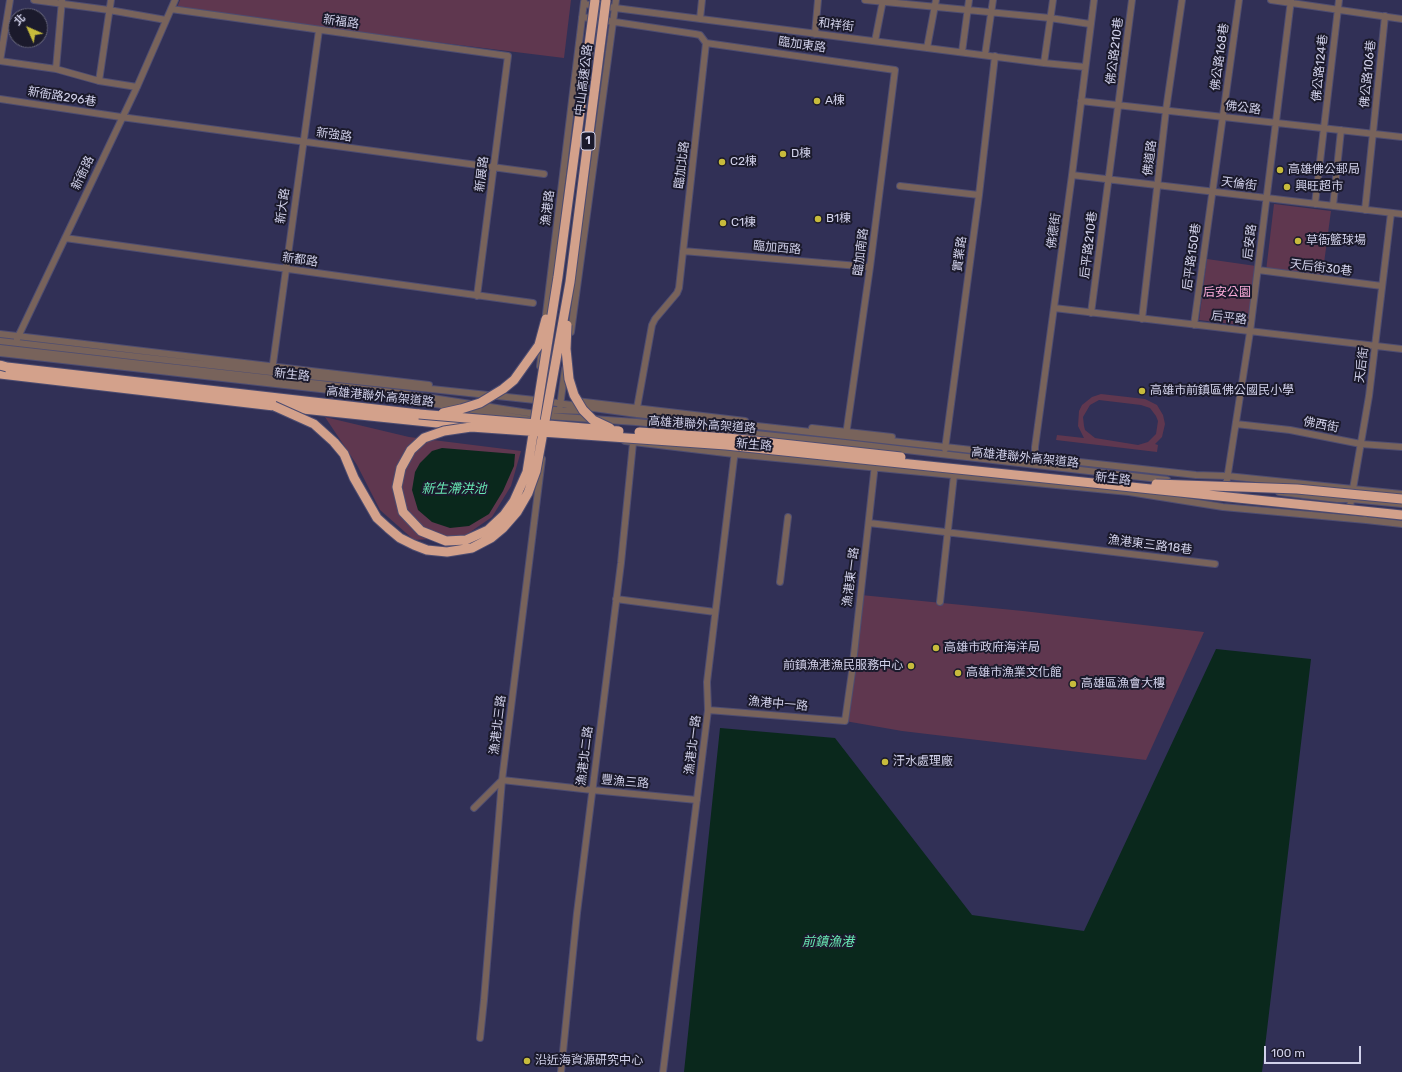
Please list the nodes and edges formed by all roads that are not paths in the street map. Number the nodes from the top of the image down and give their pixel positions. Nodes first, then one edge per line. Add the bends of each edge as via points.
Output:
1 (10, 0) edge
2 (34, 0) edge
3 (111, 0) edge
4 (175, 0) edge
5 (594, 0) edge
6 (606, 0) edge
7 (616, 0) edge
8 (702, 0) edge
9 (818, 0) edge
10 (865, 0) edge
11 (936, 0) edge
12 (969, 0) edge
13 (993, 0) edge
14 (1053, 0) edge
15 (1094, 0) edge
16 (1132, 0) edge
17 (1182, 0) edge
18 (1239, 0) edge
19 (1271, 0) edge
20 (1339, 0) edge
21 (882, 1) edge
22 (1291, 1) edge
23 (62, 2) edge
24 (584, 2) edge
25 (934, 7) junction
26 (171, 9) junction
27 (615, 9) junction
28 (1338, 9) junction
29 (109, 10) junction
30 (967, 11) junction
31 (991, 13) junction
32 (1385, 16) junction
33 (582, 17) junction
34 (1050, 18) junction
35 (700, 19) junction
36 (1402, 19) edge
37 (166, 20) junction
38 (613, 21) junction
39 (1090, 24) junction
40 (318, 30) junction
41 (815, 34) junction
42 (875, 41) junction
43 (706, 43) junction
44 (927, 48) junction
45 (962, 52) junction
46 (985, 55) junction
47 (508, 56) joint
48 (995, 56) junction
49 (1044, 62) junction
50 (1085, 66) junction
51 (56, 69) junction
52 (895, 70) joint
53 (99, 81) junction
54 (136, 87) junction
55 (0, 98) edge
56 (1081, 101) junction
57 (1119, 105) junction
58 (1166, 110) junction
59 (122, 117) junction
60 (1222, 117) junction
61 (1276, 123) junction
62 (1324, 128) junction
63 (1341, 130) junction
64 (1374, 134) junction
65 (1402, 137) edge
66 (303, 142) junction
67 (494, 168) junction
68 (544, 174) dead end
69 (1072, 176) junction
70 (1109, 179) junction
71 (1158, 185) junction
72 (900, 186) dead end
73 (1212, 192) junction
74 (980, 195) junction
75 (1266, 198) junction
76 (1315, 204) junction
77 (1333, 206) junction
78 (1365, 210) junction
79 (1391, 213) junction
80 (1402, 214) edge
81 (65, 238) junction
82 (683, 251) junction
83 (870, 267) junction
84 (285, 269) junction
85 (1258, 270) junction
86 (558, 277) junction
87 (570, 282) junction
88 (1382, 286) junction
89 (477, 296) junction
90 (533, 303) dead end
91 (1054, 308) junction
92 (1091, 313) junction
93 (1142, 319) junction
94 (1194, 325) junction
95 (1250, 332) junction
96 (0, 334) edge
97 (18, 336) junction
98 (0, 342) edge
99 (1375, 346) junction
100 (0, 348) edge
101 (12, 349) junction
102 (1402, 350) edge
103 (0, 353) edge
104 (2, 371) edge
105 (271, 375) junction
106 (536, 398) junction
107 (561, 404) junction
108 (274, 406) junction
109 (637, 411) junction
110 (419, 414) junction
111 (548, 416) junction
112 (533, 417) junction
113 (559, 417) junction
114 (547, 423) junction
115 (1236, 424) junction
116 (737, 426) junction
117 (471, 427) junction
118 (625, 432) junction
119 (846, 434) junction
120 (878, 437) junction
121 (633, 443) junction
122 (1361, 444) junction
123 (946, 445) junction
124 (877, 447) junction
125 (1402, 447) edge
126 (734, 454) junction
127 (944, 454) junction
128 (1035, 455) junction
129 (1035, 466) junction
130 (874, 467) junction
131 (954, 475) junction
132 (1227, 476) junction
133 (1148, 486) junction
134 (1226, 486) junction
135 (1353, 489) junction
136 (1402, 494) edge
137 (1337, 499) junction
138 (1351, 499) junction
139 (1402, 499) edge
140 (1402, 504) edge
141 (1350, 508) junction
142 (1402, 510) edge
143 (1402, 515) edge
144 (788, 517) dead end
145 (1348, 519) junction
146 (1402, 519) edge
147 (1366, 520) junction
148 (869, 523) junction
149 (1402, 524) edge
150 (947, 533) junction
151 (1214, 564) dead end
152 (780, 582) dead end
153 (616, 599) junction
154 (940, 602) dead end
155 (715, 612) junction
156 (708, 710) junction
157 (845, 721) joint
158 (502, 780) junction
159 (592, 790) junction
160 (697, 800) junction
161 (474, 808) dead end
162 (480, 1038) dead end
163 (561, 1072) edge
164 (663, 1072) edge

1 - 51 street via 0,62
2 - 23 street
3 - 29 street
4 - 26 street, 新衙路
5 - 86 highway, 中山高速公路 / 1, bridge
6 - 87 highway, 中山高速公路 / 1, bridge
7 - 27 street
8 - 35 street
9 - 41 street
10 - 21 street
11 - 25 street
12 - 30 street
13 - 31 street
14 - 34 street
15 - 39 street, 佛德街
16 - 57 street, 佛公路210巷
17 - 58 street, 佛道路
18 - 60 street, 佛公路168巷
19 - 22 street
20 - 28 street, 佛公路124巷
21 - 25 street
21 - 42 street
22 - 28 street
22 - 61 street, 后安路
23 - 29 street
23 - 51 street
24 - 27 street, 和祥街
24 - 33 street, 漁港路
25 - 30 street
25 - 44 street
26 - 37 street, 新衙路
26 - 40 street, 新福路
27 - 35 street, 和祥街
27 - 38 street
28 - 32 street
28 - 62 street, 佛公路124巷
29 - 37 street
29 - 53 street
30 - 31 street
30 - 45 street
31 - 34 street
31 - 46 street
32 - 36 street
32 - 64 street, 佛公路106巷
33 - 38 street
33 - 106 street, 漁港路
34 - 39 street
34 - 49 street
35 - 41 street, 和祥街
37 - 54 street, 新衙路
38 - 43 street via 700,35
38 - 107 street
39 - 50 street, 佛德街
40 - 47 street, 新福路
40 - 66 street, 新大路
41 - 42 street, 和祥街
42 - 44 street, 和祥街
43 - 52 street, 臨加東路
43 - 82 street, 臨加北路
44 - 45 street, 和祥街
45 - 46 street, 和祥街
46 - 48 street, 和祥街
47 - 67 street, 新展路
48 - 49 street, 和祥街
48 - 74 street, 實業路
49 - 50 street, 和祥街
50 - 56 street, 佛德街
51 - 53 street
52 - 83 street, 臨加南路
53 - 54 street
54 - 59 street, 新衙路
55 - 59 street, 新衙路296巷
56 - 57 street, 佛公路
56 - 69 street, 佛德街
57 - 58 street, 佛公路
57 - 70 street, 佛公路210巷
58 - 60 street, 佛公路
58 - 71 street, 佛道路
59 - 66 street, 新強路
59 - 81 street, 新衙路
60 - 61 street, 佛公路
60 - 73 street, 佛公路168巷
61 - 62 street, 佛公路
61 - 75 street, 后安路
62 - 63 street, 佛公路
62 - 76 street, 佛公路124巷
63 - 64 street, 佛公路
63 - 77 street
64 - 65 street, 佛公路
64 - 78 street, 佛公路106巷
66 - 67 street, 新強路
66 - 84 street, 新大路
67 - 68 street, 新強路
67 - 89 street, 新展路
69 - 70 street, 天倫街
69 - 91 street, 佛德街
70 - 71 street, 天倫街
70 - 92 street, 后平路210巷
71 - 73 street, 天倫街
71 - 93 street, 佛道路
72 - 74 street
73 - 75 street, 天倫街
73 - 94 street, 后平路150巷
74 - 123 street, 實業路
75 - 76 street, 天倫街
75 - 85 street, 后安路
76 - 77 street, 天倫街
77 - 78 street, 天倫街
78 - 79 street, 天倫街
79 - 80 street, 天倫街
79 - 88 street, 天后街
81 - 84 street, 新都路
81 - 97 street, 新衙路
82 - 83 street, 臨加西路
82 - 109 street, 臨加北路 via 679,288 652,325
83 - 119 street, 臨加南路
84 - 89 street, 新都路
84 - 105 street, 新大路
85 - 88 street, 天后街30巷
85 - 95 street, 后安路
86 - 110 highway, bridge via 539,345 514,380 480,403 441,413
86 - 117 highway, bridge via 527,472 514,501 488,530 466,540 446,541 421,531 403,512 397,487 401,468 411,450 424,438 444,430
87 - 108 highway, bridge via 536,472 528,493 508,523 492,538 472,548 447,552 427,550 400,538 377,518 354,478 344,454 334,442 314,424
87 - 118 highway, bridge via 566,349 569,379 574,395 593,420
88 - 99 street, 天后街
89 - 90 street, 新都路
91 - 92 street, 后平路
91 - 128 street, 佛德街
92 - 93 street, 后平路
93 - 94 street, 后平路
94 - 95 street, 后平路
95 - 99 street, 后平路
95 - 115 street, 后安路
96 - 97 street, 新生路
97 - 101 street, 新衙路
97 - 105 street, 新生路
98 - 101 street, 新生路
99 - 102 street, 后平路
99 - 122 street, 天后街
100 - 101 street, 新生路
101 - 103 street, 新生路
101 - 104 street, 新衙路
101 - 105 street, 新生路
101 - 105 street, 新生路
104 - 108 highway, 高雄港聯外高架道路
104 - 110 highway, 高雄港聯外高架道路
105 - 106 street, 新生路
105 - 112 street, 新生路 via 400,398
106 - 107 street, 新生路
106 - 112 street, 漁港路
107 - 109 street, 新生路
107 - 109 street, 新生路
107 - 111 street, 新生路
107 - 113 street
108 - 117 highway, 高雄港聯外高架道路, bridge
109 - 116 street, 新生路
110 - 118 highway, 高雄港聯外高架道路, bridge
111 - 112 street, 新生路
111 - 113 street, 新生路
111 - 114 street, 漁港北三路
112 - 114 street, 新生路
113 - 116 street, 新生路
114 - 121 street, 新生路
114 - 158 street, 漁港北三路
115 - 122 street, 佛西街 via 1290,430
115 - 132 street, 后安路
116 - 119 street, 新生路
116 - 124 street, 新生路
116 - 126 street, 漁港北一路
117 - 133 highway, 高雄港聯外高架道路, bridge via 726,445
118 - 133 highway, 高雄港聯外高架道路, bridge via 728,438
119 - 120 street, 新生路
120 - 123 street, 新生路
120 - 124 street, 漁港東一路
121 - 126 street, 新生路
121 - 153 street, 漁港北二路
122 - 125 street, 佛西街
122 - 135 street, 天后街
123 - 127 street, 實業路
123 - 128 street, 新生路
124 - 127 street, 新生路
124 - 130 street, 漁港東一路
126 - 130 street, 新生路
126 - 155 street, 漁港北一路
127 - 129 street, 新生路
128 - 129 street, 佛德街
128 - 132 street, 新生路 via 1196,475
129 - 134 street, 新生路
130 - 131 street, 新生路
130 - 148 street, 漁港東一路
131 - 145 street, 新生路 via 1129,492 1223,507
131 - 150 street
132 - 134 street, 后安路
132 - 135 street, 新生路
133 - 139 highway, bridge via 1297,489
133 - 142 highway, 高雄港聯外高架道路, bridge
133 - 143 highway, 高雄港聯外高架道路, bridge
133 - 146 highway, bridge via 1223,502
134 - 137 street, 新生路
135 - 136 street, 新生路
135 - 138 street, 天后街
137 - 138 street, 新生路
137 - 141 street, 新生路
138 - 140 street, 新生路
138 - 141 street, 天后街
141 - 145 street, 天后街
141 - 147 street, 新生路
144 - 152 street
145 - 147 street, 新生路
147 - 149 street, 新生路
148 - 150 street, 漁港東三路18巷
148 - 157 street, 漁港東一路
150 - 151 street, 漁港東三路18巷
150 - 154 street
153 - 155 street
153 - 159 street, 漁港北二路
155 - 156 street, 漁港北一路 via 707,682
156 - 157 street, 漁港中一路
156 - 160 street, 漁港北一路
158 - 159 street, 豐漁三路
158 - 161 street
158 - 162 street, 漁港北三路
159 - 160 street, 豐漁三路
159 - 163 street, 漁港北二路
160 - 164 street, 漁港北一路

